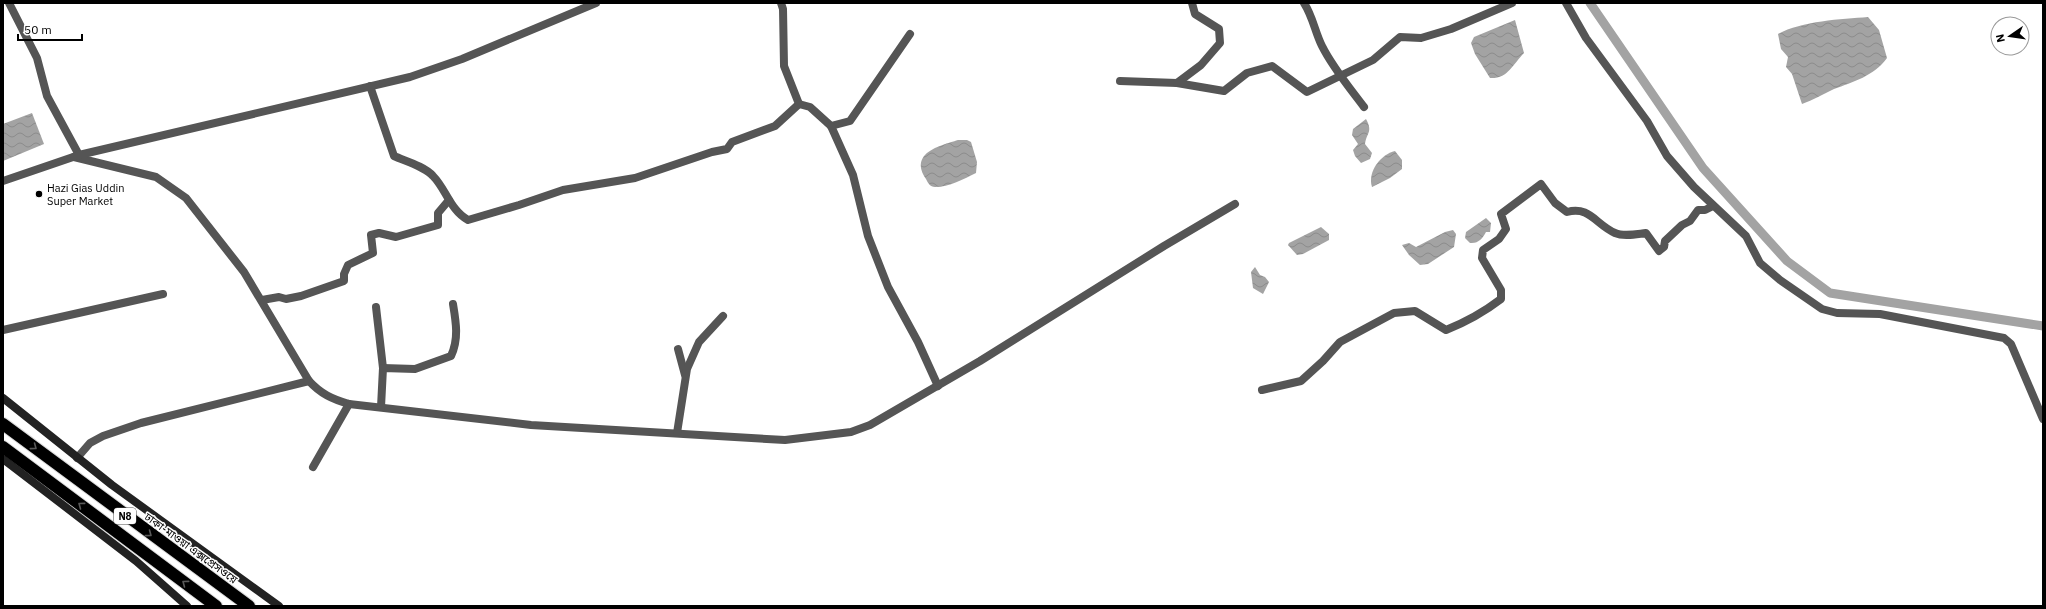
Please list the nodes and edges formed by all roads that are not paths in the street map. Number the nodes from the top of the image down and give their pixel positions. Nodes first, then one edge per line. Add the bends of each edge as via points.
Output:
1 (9, 3) edge
2 (596, 3) edge
3 (781, 3) edge
4 (1192, 3) edge
5 (1304, 3) edge
6 (1512, 3) edge
7 (1566, 3) edge
8 (910, 34) dead end
9 (1341, 76) junction
10 (1120, 81) dead end
11 (1178, 84) junction
12 (370, 86) junction
13 (799, 104) junction
14 (1364, 107) dead end
15 (831, 126) junction
16 (76, 156) junction
17 (3, 181) edge
18 (449, 200) junction
19 (1235, 204) dead end
20 (1713, 206) junction
21 (163, 294) dead end
22 (262, 300) junction
23 (453, 304) dead end
24 (376, 307) dead end
25 (723, 316) dead end
26 (3, 330) edge
27 (678, 349) dead end
28 (383, 368) junction
29 (686, 377) junction
30 (310, 381) junction
31 (938, 386) junction
32 (1262, 390) dead end
33 (3, 398) edge
34 (348, 404) junction
35 (381, 407) junction
36 (2043, 419) edge
37 (3, 424) edge
38 (677, 433) junction
39 (3, 447) edge
40 (76, 458) junction
41 (3, 459) edge
42 (313, 468) dead end
43 (187, 606) edge
44 (216, 606) edge
45 (249, 606) edge
46 (279, 606) edge

1 - 16 street via 37,58 47,96
2 - 12 street via 462,59 410,77
3 - 13 street via 784,66
4 - 11 street via 1195,14 1219,29 1220,42 1201,65
5 - 9 street via 1312,15 1321,45
6 - 9 street via 1451,29 1421,38 1400,37 1373,60
7 - 20 street via 1586,38 1647,122 1667,156
8 - 15 street via 850,121
9 - 11 street via 1307,92 1272,66 1247,73 1224,92
9 - 14 street
10 - 11 street
12 - 16 street
12 - 18 street via 394,156 433,175
13 - 15 street via 810,107
13 - 18 street via 775,126 732,142 727,149 635,178 563,190 519,206 468,220
15 - 31 street via 853,175 868,236 888,287
16 - 17 street
16 - 22 street via 156,177 186,198 244,272
18 - 22 street via 438,213 438,226 396,237 379,233 371,236 373,253 348,264 344,281 301,296
19 - 31 street
20 - 32 street via 1698,210 1690,221 1665,241 1664,247 1659,251 1646,233 1617,234 1594,220 1587,212 1577,209 1567,212 1555,203 1541,184 1501,214 1506,229 1499,239 1484,250 1482,258 1501,290 1501,299 1489,308 1446,330 1415,311 1394,313 1340,342 1301,381
20 - 36 street via 1746,236 1760,263 1822,309 1837,313 1880,314 2004,338 2011,344
21 - 26 street
22 - 30 street via 294,358
23 - 28 street via 456,346 451,356 415,369
24 - 28 street
25 - 29 street via 699,342
27 - 29 street
28 - 35 street
29 - 38 street
30 - 34 street via 319,392
30 - 40 street via 141,423 103,436 90,443
31 - 38 street via 870,425 850,432 785,440
33 - 40 main road
34 - 35 street
34 - 42 street
35 - 38 street via 530,425
37 -> 45 highway, ঢাকা-মাওয়া এক্সপ্রেসওয়ে / N8
44 -> 39 highway, N8
40 - 46 main road
41 - 43 main road via 136,561

